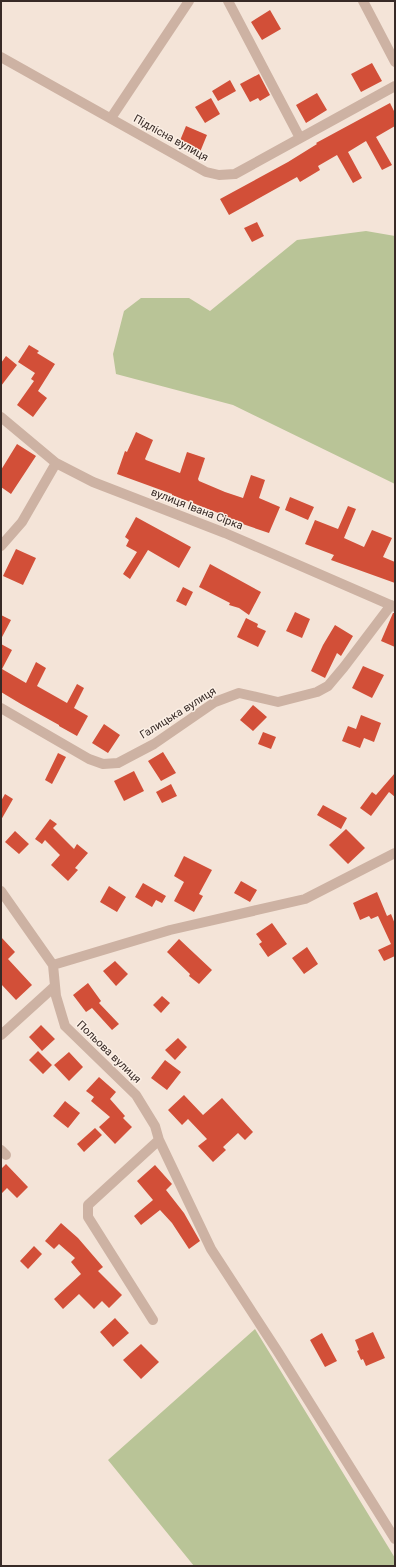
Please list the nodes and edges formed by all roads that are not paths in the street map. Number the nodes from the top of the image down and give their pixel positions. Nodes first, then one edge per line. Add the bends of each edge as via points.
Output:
1 (189, 1) edge
2 (228, 1) edge
3 (363, 1) edge
4 (1, 57) edge
5 (395, 62) edge
6 (395, 86) edge
7 (111, 118) junction
8 (300, 138) junction
9 (1, 416) edge
10 (56, 463) junction
11 (1, 546) edge
12 (393, 606) edge
13 (1, 708) edge
14 (395, 853) edge
15 (1, 890) edge
16 (53, 965) junction
17 (55, 986) junction
18 (1, 1035) edge
19 (159, 1140) junction
20 (153, 1320) dead end
21 (395, 1539) edge

1 - 7 street
2 - 8 street
3 - 5 street
4 - 7 street, Підлісна вулиця
6 - 8 street, Підлісна вулиця
7 - 8 street, Підлісна вулиця via 206,172 219,175 235,174
9 - 10 street, вулиця Івана Сірка
10 - 11 street via 22,522
10 - 12 street, вулиця Івана Сірка via 92,482 225,533
12 - 13 street, Галицька вулиця via 328,686 317,692 278,702 240,693 228,696 215,702 154,744 118,763 102,764 89,759
14 - 16 street via 305,900 170,930
15 - 16 street
16 - 17 street, Польова вулиця
17 - 18 street
17 - 19 street, Польова вулиця via 65,1026 136,1095 155,1126
19 - 20 street via 88,1205 88,1217
19 - 21 street, Польова вулиця via 211,1249

